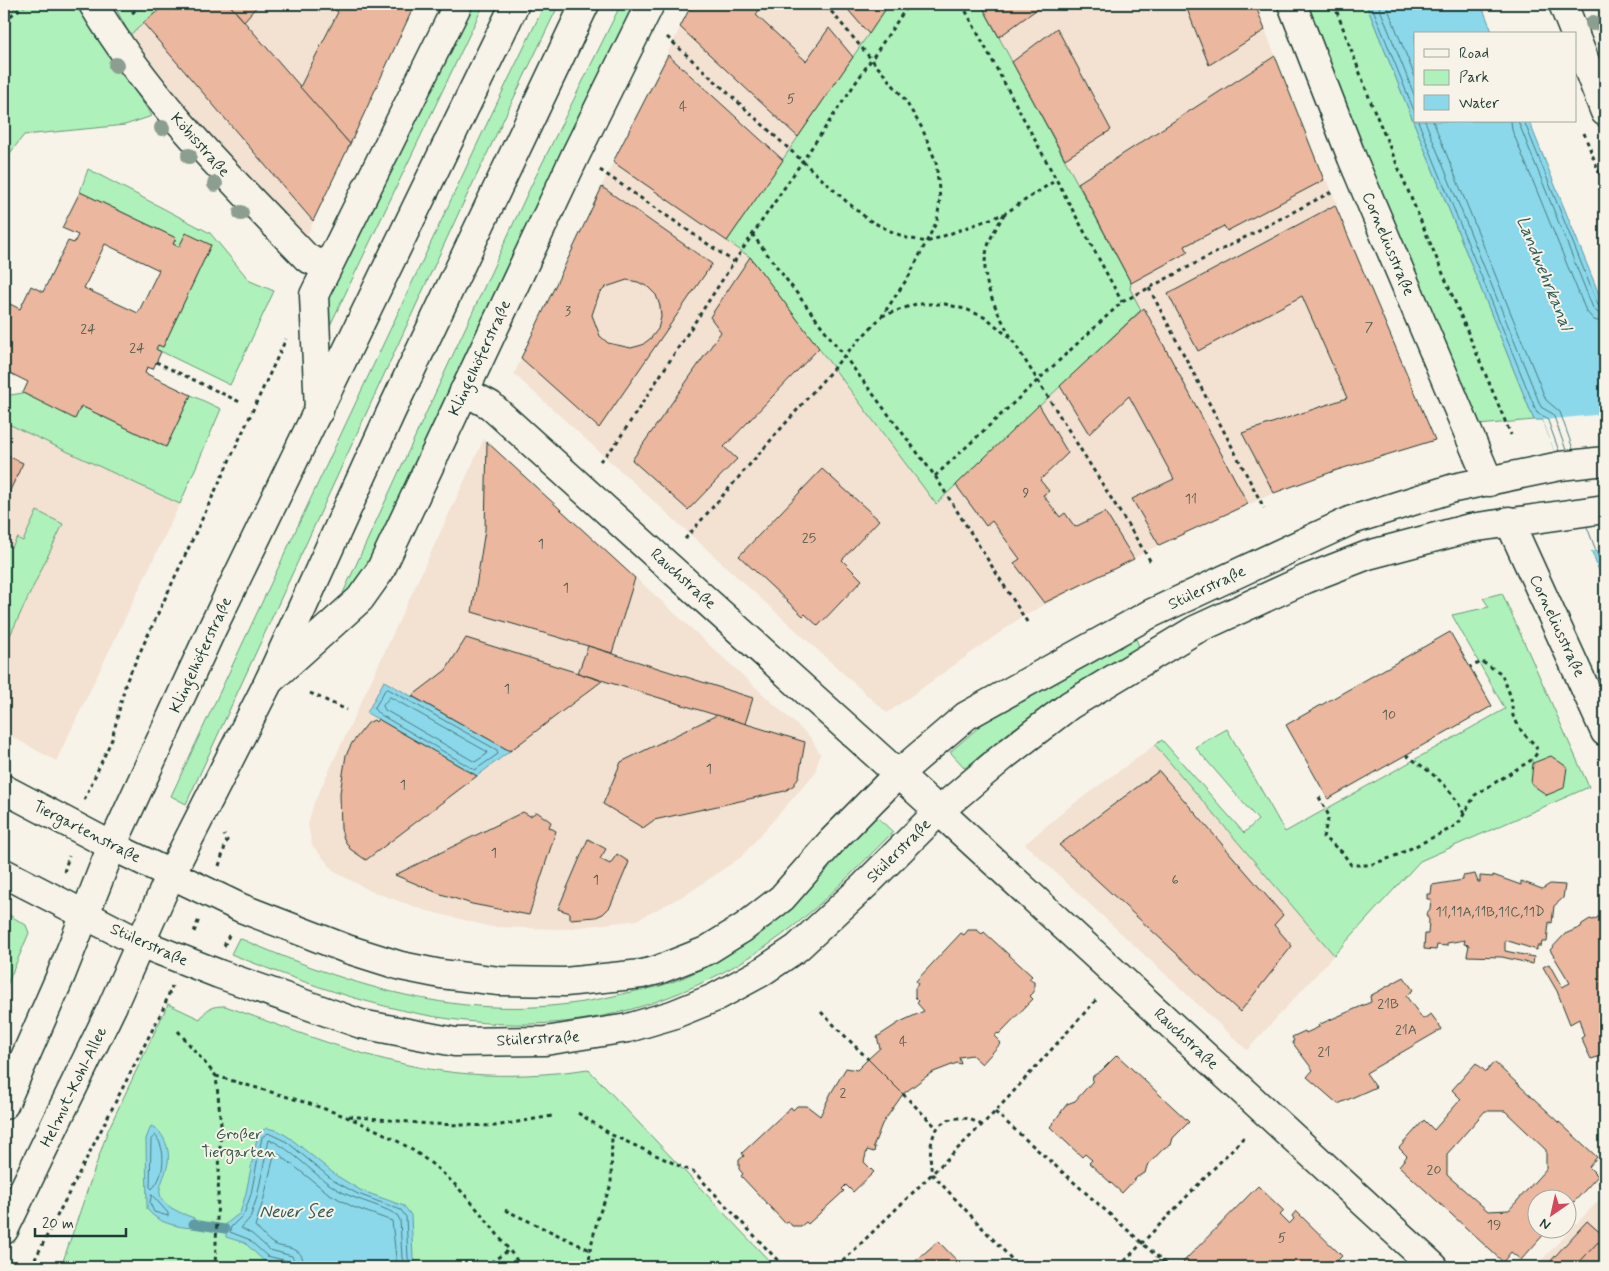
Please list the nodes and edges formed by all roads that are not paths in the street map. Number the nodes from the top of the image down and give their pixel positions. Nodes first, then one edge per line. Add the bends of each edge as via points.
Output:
1 (93, 4) edge
2 (458, 4) edge
3 (515, 4) edge
4 (585, 4) edge
5 (650, 4) edge
6 (1292, 4) edge
7 (1563, 4) edge
8 (1574, 32) edge
9 (1576, 38) edge
10 (1605, 112) edge
11 (327, 267) junction
12 (464, 391) junction
13 (319, 411) junction
14 (1605, 461) edge
15 (1489, 482) junction
16 (1605, 509) edge
17 (1509, 521) junction
18 (269, 681) junction
19 (1605, 732) edge
20 (898, 774) junction
21 (4, 789) edge
22 (938, 811) junction
23 (112, 846) junction
24 (4, 873) edge
25 (171, 874) junction
26 (84, 915) junction
27 (140, 943) junction
28 (4, 1105) edge
29 (4, 1230) edge
30 (1434, 1267) edge

1 - 11 main road, Köbisstraße via 110,34 153,92 207,154 307,258
2 - 11 main road, Klingelhöferstraße
3 - 13 main road, Klingelhöferstraße
4 - 18 main road, Klingelhöferstraße via 391,412
5 - 12 main road, Klingelhöferstraße
6 - 15 main road, Corneliusstraße via 1352,158
7 - 8 main road
9 - 10 main road
11 - 13 main road, Klingelhöferstraße via 314,295
12 - 18 main road, Klingelhöferstraße via 380,571 360,599
12 - 20 main road, Rauchstraße via 490,404
13 - 23 main road, Klingelhöferstraße via 246,558
14 - 15 main road, Stülerstraße via 1560,466
15 - 17 main road
15 - 20 main road, Stülerstraße via 1418,498 1352,520 1150,614 966,716
16 - 17 main road, Stülerstraße
17 - 19 main road, Corneliusstraße
17 - 22 main road, Stülerstraße via 1430,537 1368,555 1306,579 1195,630 1070,705
18 - 25 main road, Klingelhöferstraße
20 - 22 main road, Stülerstraße
20 - 25 main road, Stülerstraße via 782,898 743,928 674,964 624,978 565,982 499,981 401,966 249,912
21 - 23 main road, Tiergartenstraße
22 - 27 main road, Stülerstraße via 865,885 796,948 760,973 714,998 672,1015 587,1036 545,1041 455,1042 361,1024
22 - 30 main road, Rauchstraße
23 - 25 main road, Tiergartenstraße
23 - 26 main road
24 - 26 main road
25 - 27 main road, Klingelhöferstraße
26 - 27 main road, Stülerstraße
26 - 28 main road
27 - 29 main road, Helmut-Kohl-Allee

